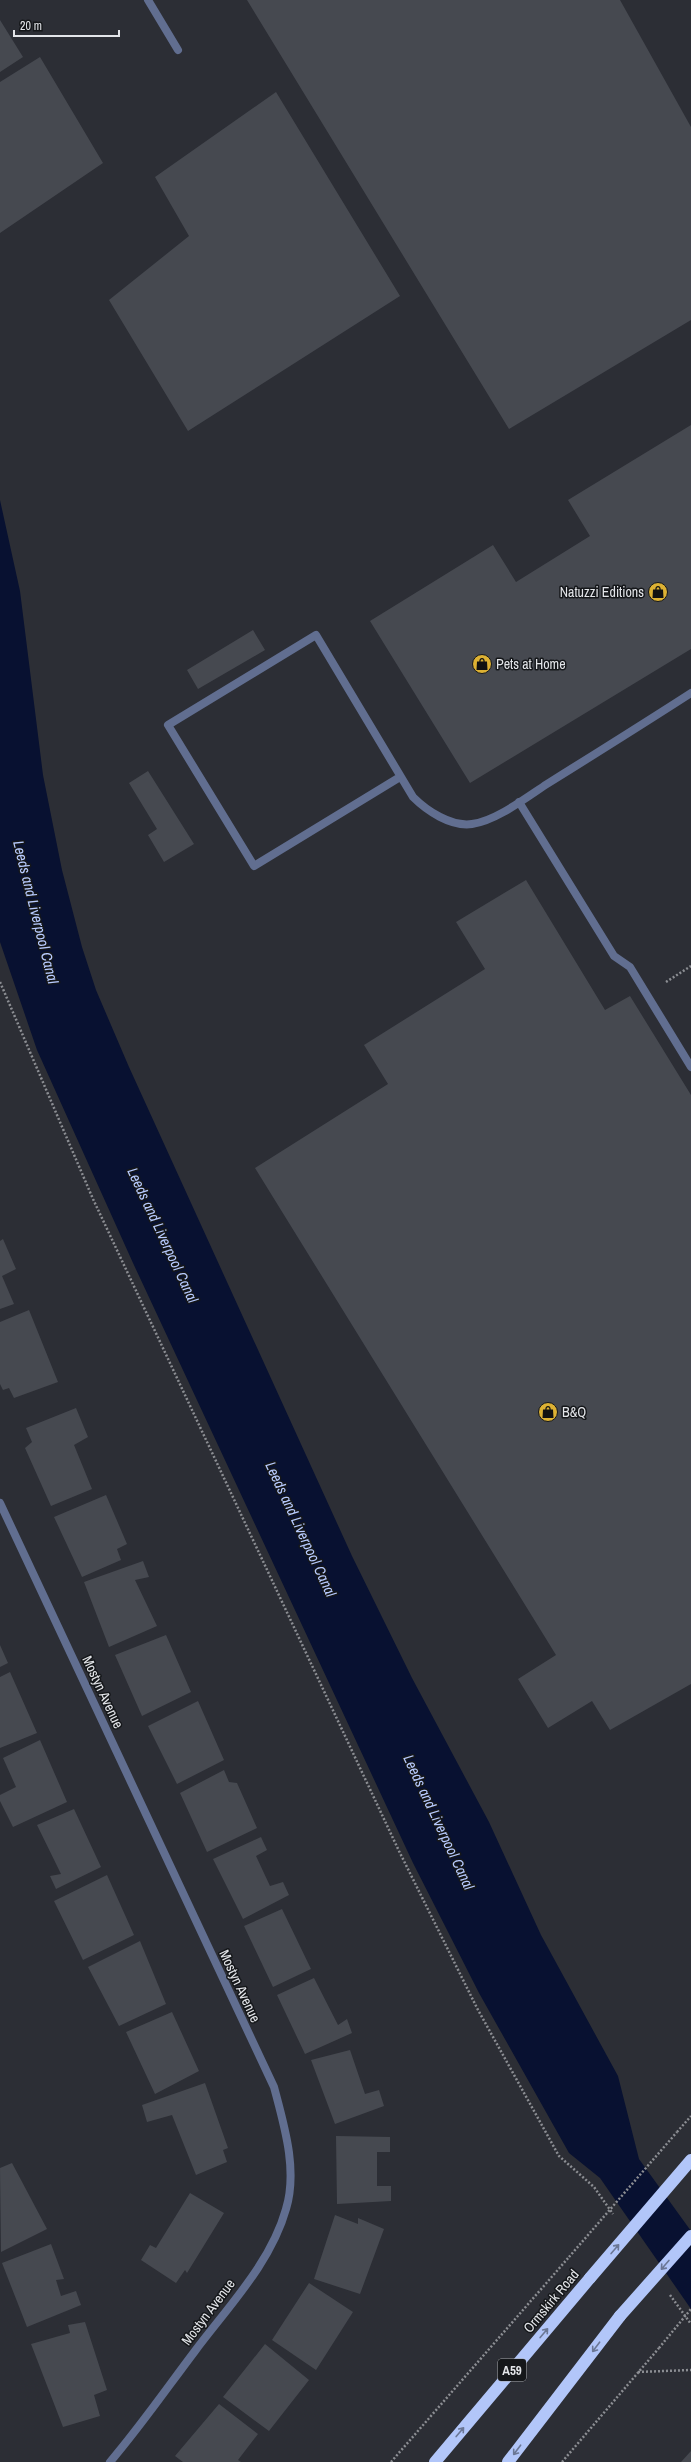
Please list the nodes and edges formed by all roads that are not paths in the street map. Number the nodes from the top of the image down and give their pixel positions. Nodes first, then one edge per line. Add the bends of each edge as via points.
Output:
1 (148, 0) edge
2 (178, 50) dead end
3 (691, 693) edge
4 (400, 777) junction
5 (519, 802) junction
6 (691, 1067) edge
7 (0, 1503) edge
8 (691, 2160) edge
9 (691, 2236) edge
10 (110, 2462) edge
11 (435, 2462) edge
12 (508, 2462) edge

1 - 2 street
3 - 5 street
4 - 4 street via 254,866 168,725 316,635
4 - 5 street via 423,808 453,822 471,824 485,821
5 - 6 street via 614,956 630,967
7 - 10 street, Mostyn Avenue via 274,2087 286,2135 290,2177 287,2209 274,2239 251,2277
11 -> 8 highway, Ormskirk Road / A59, bridge
9 -> 12 highway, bridge via 620,2316

